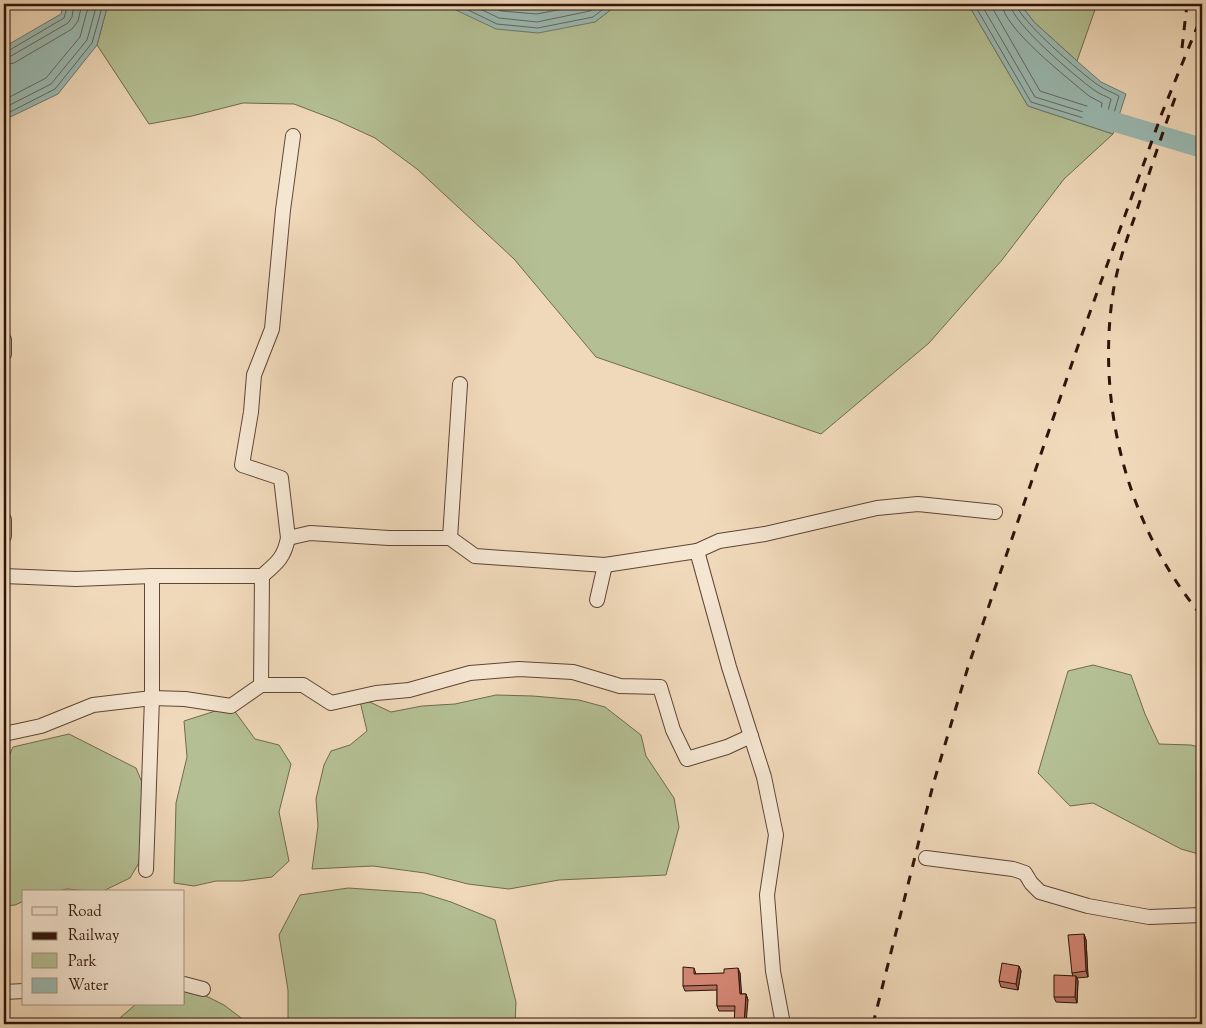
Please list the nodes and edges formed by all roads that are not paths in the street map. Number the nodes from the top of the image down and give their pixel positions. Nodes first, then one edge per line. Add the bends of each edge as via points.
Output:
1 (293, 136) dead end
2 (4, 340) edge
3 (4, 354) edge
4 (460, 384) dead end
5 (995, 512) dead end
6 (4, 520) edge
7 (4, 536) edge
8 (288, 538) junction
9 (450, 538) junction
10 (697, 551) junction
11 (605, 565) junction
12 (4, 576) edge
13 (152, 576) junction
14 (262, 576) junction
15 (598, 600) dead end
16 (261, 685) junction
17 (152, 698) junction
18 (4, 734) edge
19 (751, 736) junction
20 (926, 858) dead end
21 (146, 870) dead end
22 (1202, 915) edge
23 (185, 984) edge
24 (203, 989) dead end
25 (22, 991) edge
26 (4, 992) edge
27 (783, 1024) edge

1 - 8 street via 272,329 254,375 242,465 281,478
2 - 3 street
4 - 9 street
5 - 10 street via 918,504 877,508 766,534 719,541
6 - 7 street
8 - 9 street via 310,533
8 - 14 street via 279,561
9 - 11 street via 475,556
10 - 11 street
10 - 19 street
11 - 15 street
12 - 13 street via 76,579
13 - 14 street
13 - 17 street
14 - 16 street
16 - 17 street via 231,706
16 - 19 street via 303,685 331,703 409,690 470,673 519,669 573,672 620,686 660,687 673,730 687,759
17 - 18 street via 93,705 41,726
17 - 21 street
19 - 27 street via 764,777 776,835 767,895 773,971
20 - 22 street via 1014,869 1025,873 1040,892 1088,906 1149,917
23 - 24 street
25 - 26 street

